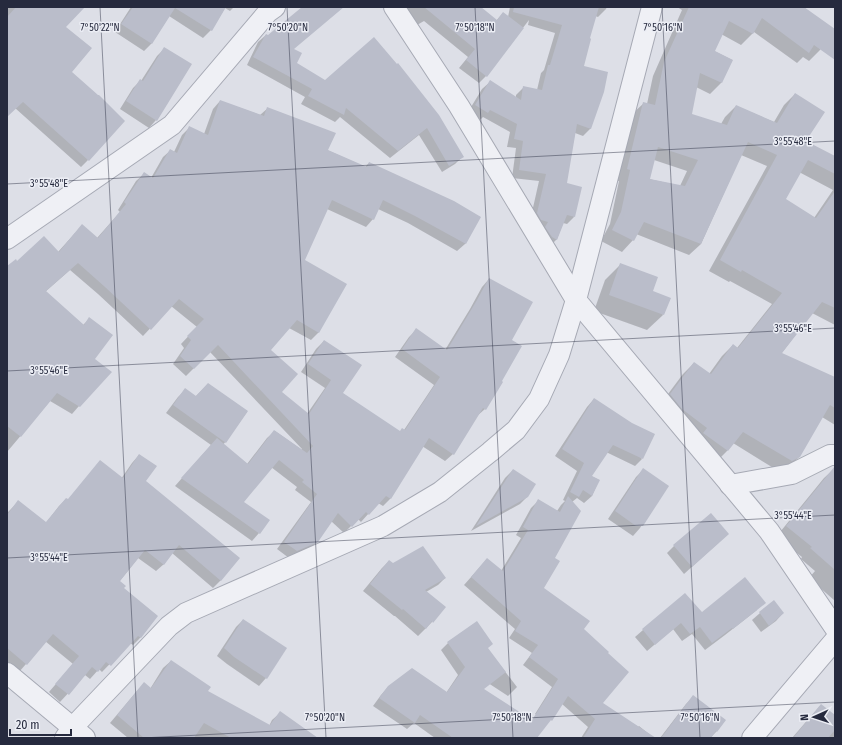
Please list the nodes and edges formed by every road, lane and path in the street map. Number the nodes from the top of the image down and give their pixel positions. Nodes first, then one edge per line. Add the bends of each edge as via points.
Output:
1 (275, 7) edge
2 (394, 7) edge
3 (652, 7) edge
4 (7, 240) edge
5 (576, 300) junction
6 (835, 455) edge
7 (730, 485) junction
8 (835, 628) edge
9 (835, 640) edge
10 (7, 673) edge
11 (74, 735) edge
12 (752, 738) edge

1 - 4 street via 172,125
2 - 5 street via 459,106
3 - 5 street
5 - 7 street
5 - 11 street via 559,355 539,399 516,430 440,492 384,526 186,613 169,626
6 - 7 street via 792,474
7 - 8 street via 769,531
9 - 12 street
10 - 11 street

